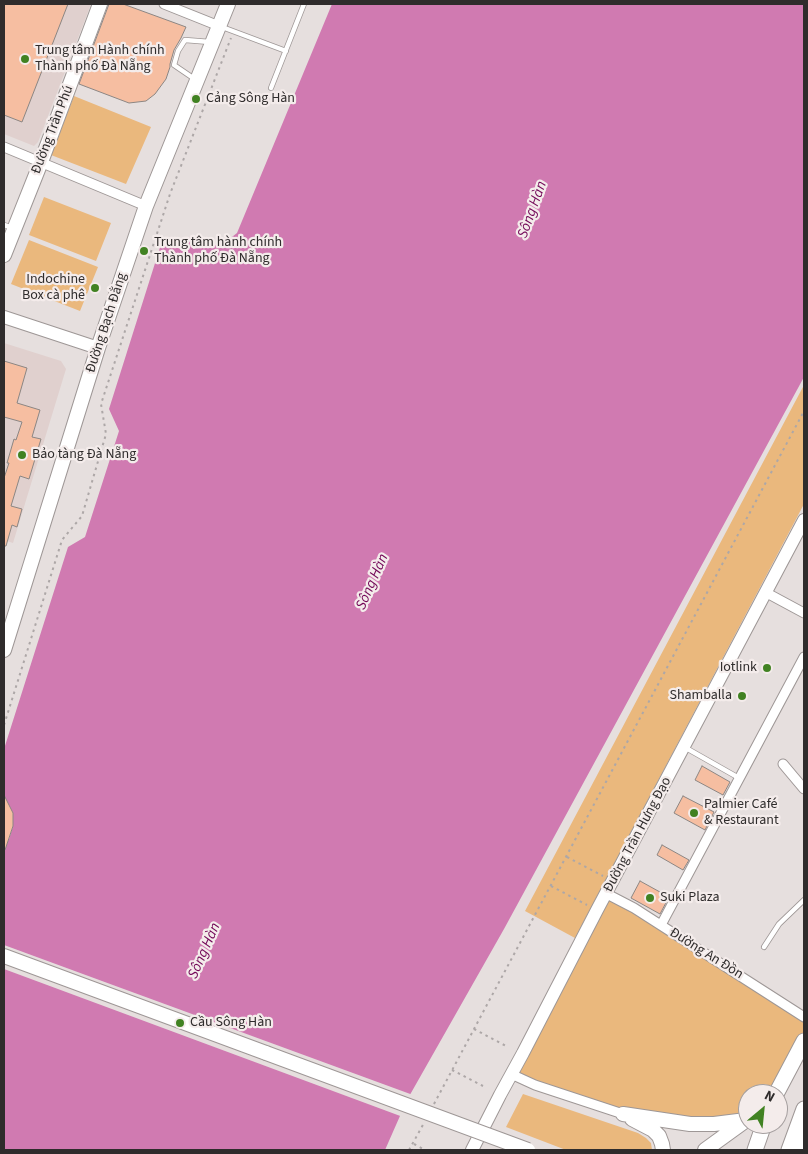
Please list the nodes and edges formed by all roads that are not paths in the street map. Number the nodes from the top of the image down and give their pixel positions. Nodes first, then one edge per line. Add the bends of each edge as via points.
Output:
1 (100, 4) edge
2 (164, 4) edge
3 (228, 4) edge
4 (304, 4) edge
5 (219, 26) junction
6 (212, 42) junction
7 (286, 51) junction
8 (197, 80) junction
9 (271, 88) dead end
10 (4, 147) edge
11 (41, 162) junction
12 (146, 206) junction
13 (9, 227) edge
14 (4, 255) edge
15 (4, 317) edge
16 (98, 348) junction
17 (804, 520) edge
18 (765, 592) junction
19 (804, 613) edge
20 (4, 650) edge
21 (804, 657) edge
22 (684, 747) junction
23 (783, 764) dead end
24 (740, 778) junction
25 (804, 789) edge
26 (607, 894) junction
27 (804, 900) edge
28 (661, 925) junction
29 (764, 947) dead end
30 (4, 956) edge
31 (804, 1017) edge
32 (804, 1041) edge
33 (511, 1074) junction
34 (781, 1084) edge
35 (804, 1111) edge
36 (622, 1114) junction
37 (738, 1120) edge
38 (738, 1126) edge
39 (760, 1134) edge
40 (472, 1150) edge
41 (528, 1150) edge
42 (663, 1150) edge
43 (705, 1150) edge
44 (754, 1150) edge
45 (789, 1150) edge
46 (803, 1150) edge

1 - 11 main road, Đường Trần Phú
2 - 5 street
3 - 5 main road, Đường Bạch Đằng
4 - 7 lane
5 - 6 main road, Đường Bạch Đằng
5 - 7 lane
6 - 8 main road, Đường Bạch Đằng
6 - 8 lane via 185,40 178,51 174,65
7 - 9 lane
8 - 12 main road, Đường Bạch Đằng
10 - 11 street
11 - 12 street
11 - 13 main road, Đường Trần Phú
12 - 16 main road, Đường Bạch Đằng
13 - 14 main road, Đường Trần Phú
15 - 16 main road
16 - 20 main road, Đường Bạch Đằng
17 - 18 main road, Đường Trần Hưng Đạo
18 - 19 street
18 - 22 main road, Đường Trần Hưng Đạo
21 - 24 street
22 - 24 lane
22 - 26 main road, Đường Trần Hưng Đạo
23 - 25 street
24 - 28 street
26 - 28 street, Đường An Đồn
26 - 33 main road, Đường Trần Hưng Đạo
27 - 29 lane via 779,924
28 - 31 street, Đường An Đồn
30 - 41 main road, bridge
32 - 34 highway
33 - 36 street
33 - 40 main road, Đường Trần Hưng Đạo
35 - 45 highway
35 - 46 main road
36 - 37 main road via 690,1124
36 - 42 main road via 653,1130 659,1136
38 - 43 main road
39 - 44 highway

